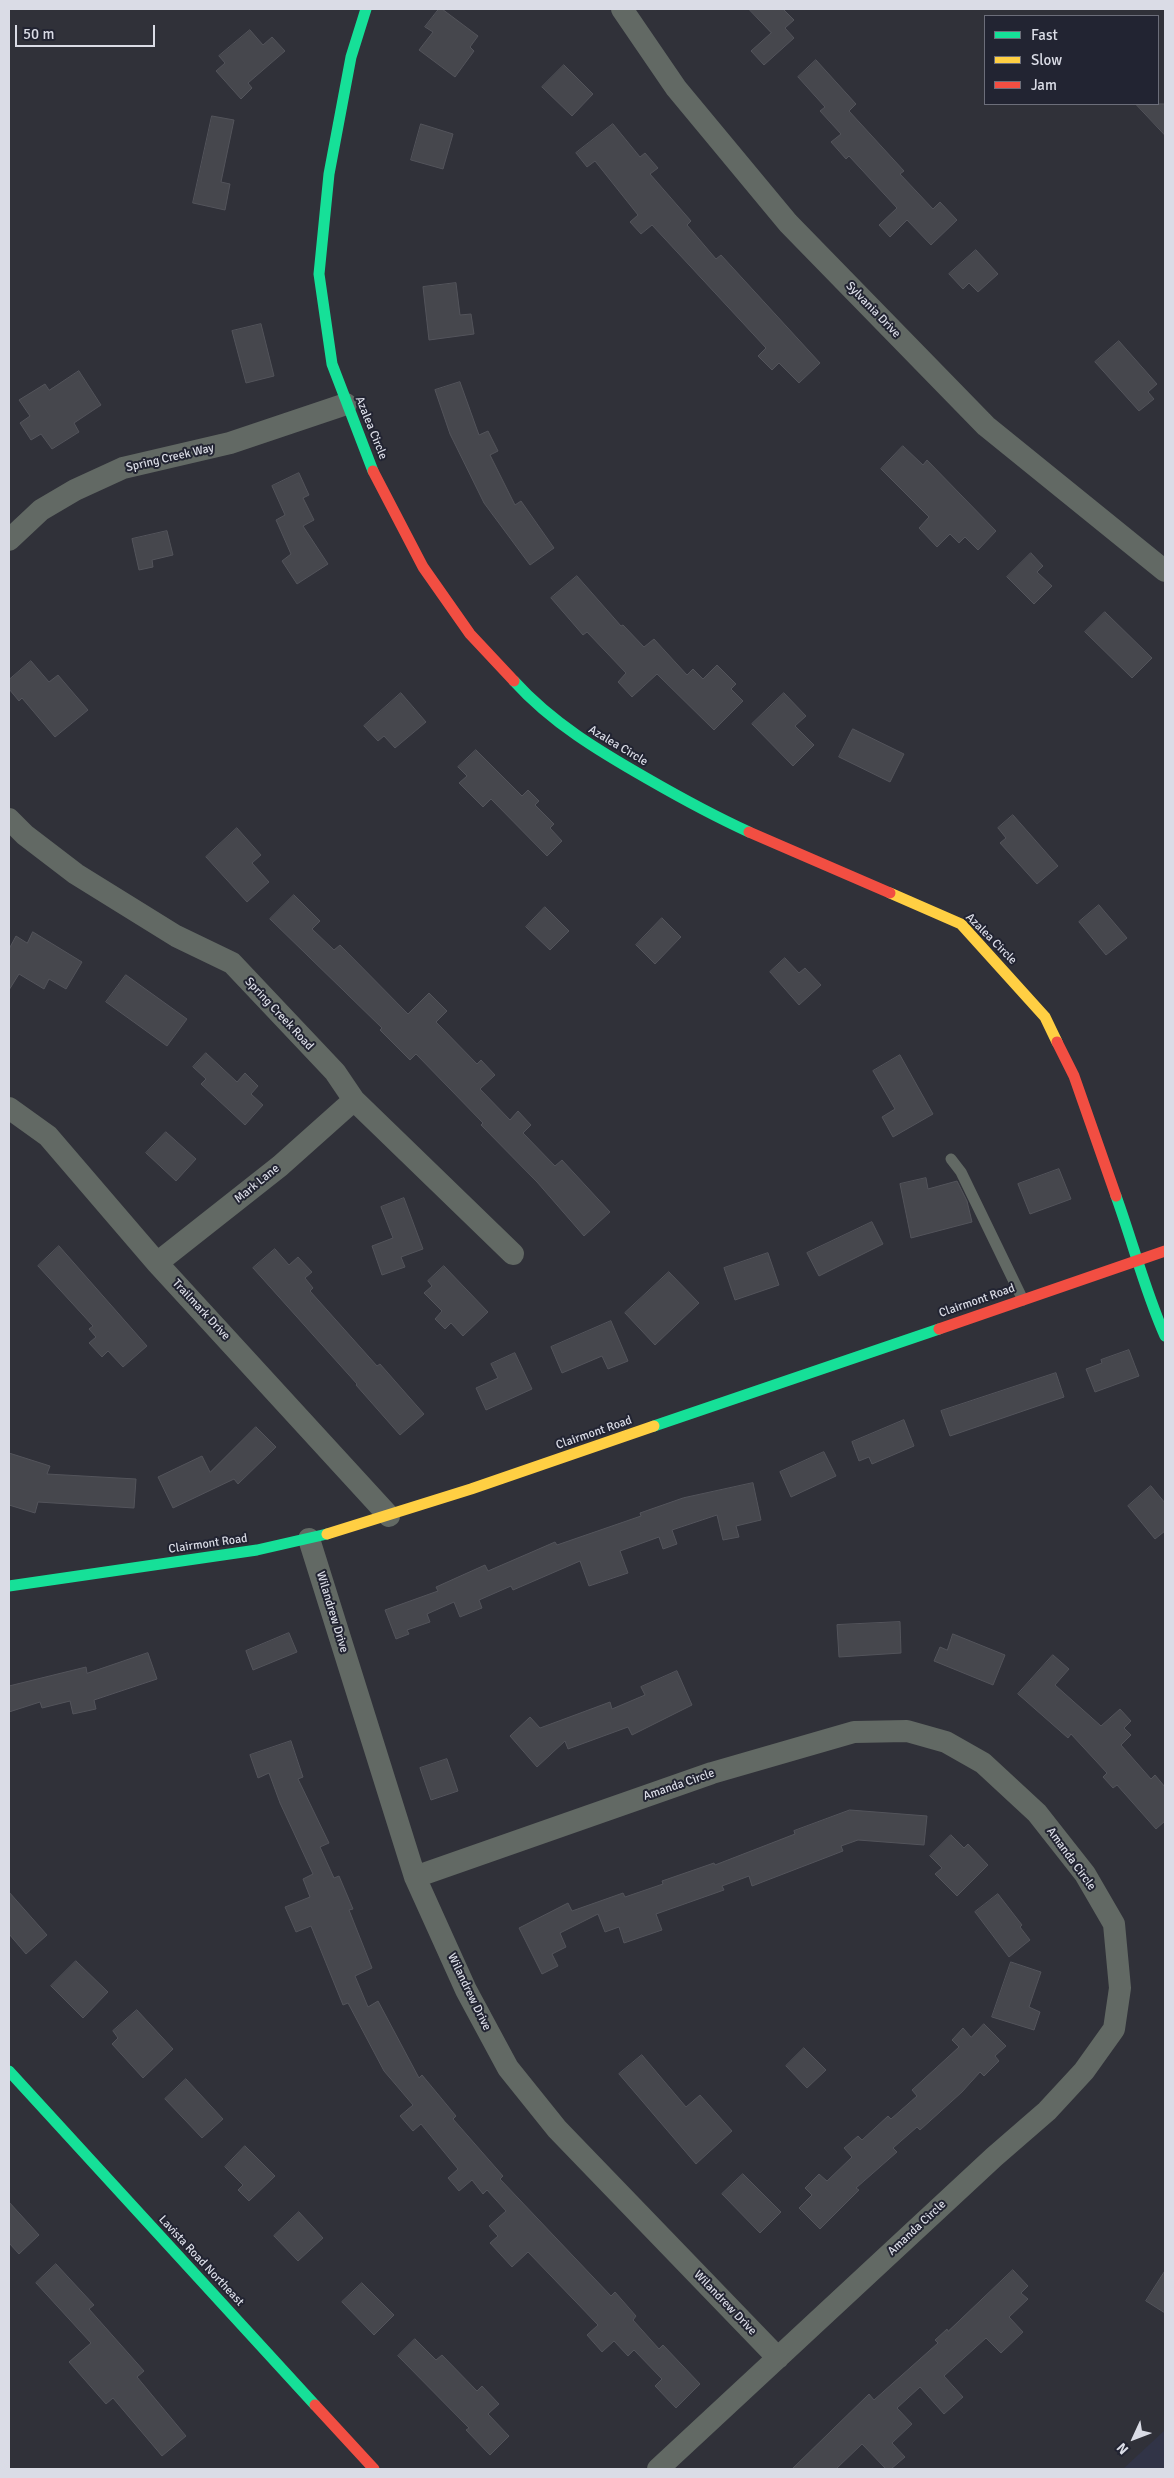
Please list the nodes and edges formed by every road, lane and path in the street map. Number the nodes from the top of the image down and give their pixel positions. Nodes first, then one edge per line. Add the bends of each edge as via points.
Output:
1 (366, 9) edge
2 (622, 9) edge
3 (346, 404) junction
4 (9, 540) edge
5 (1165, 571) edge
6 (9, 819) edge
7 (354, 1100) junction
8 (9, 1108) edge
9 (951, 1159) dead end
10 (1165, 1251) edge
11 (513, 1254) dead end
12 (1139, 1260) junction
13 (158, 1263) junction
14 (1022, 1300) junction
15 (1165, 1336) edge
16 (389, 1516) junction
17 (309, 1539) junction
18 (12, 1583) edge
19 (415, 1877) junction
20 (9, 2071) edge
21 (778, 2358) junction
22 (374, 2469) edge
23 (658, 2469) edge

1 - 3 main road, Azalea Circle via 351,57 329,174 319,274 332,364
2 - 5 street, Sylvania Drive via 676,88 795,230 986,426
3 - 4 street, Spring Creek Way via 230,443 123,468 40,510
3 - 12 main road, Azalea Circle via 376,478 423,567 470,634 536,705 590,746 709,814 961,924 994,958 1045,1017 1074,1076
6 - 7 street, Spring Creek Road via 24,836 76,874 176,936 232,964 334,1072
7 - 11 street, Spring Creek Road
7 - 13 street, Mark Lane via 280,1166
8 - 13 street, Trailmark Drive via 48,1136
9 - 14 lane via 961,1172
10 - 12 main road, Clairmont Road
12 - 14 main road, Clairmont Road
12 - 15 main road, Azalea Circle via 1151,1304
13 - 16 street, Trailmark Drive
14 - 16 main road, Clairmont Road
16 - 17 main road, Clairmont Road
17 - 18 main road, Clairmont Road via 239,1553
17 - 19 street, Wilandrew Drive
19 - 21 street, Wilandrew Drive via 466,1990 508,2068 557,2130
19 - 21 street, Amanda Circle via 712,1773 854,1732 907,1731 946,1742 983,1763 1037,1814 1085,1874 1114,1924 1120,1988 1114,2029 1084,2071 1047,2111
20 - 22 main road, Lavista Road Northeast
21 - 23 street, Amanda Circle

